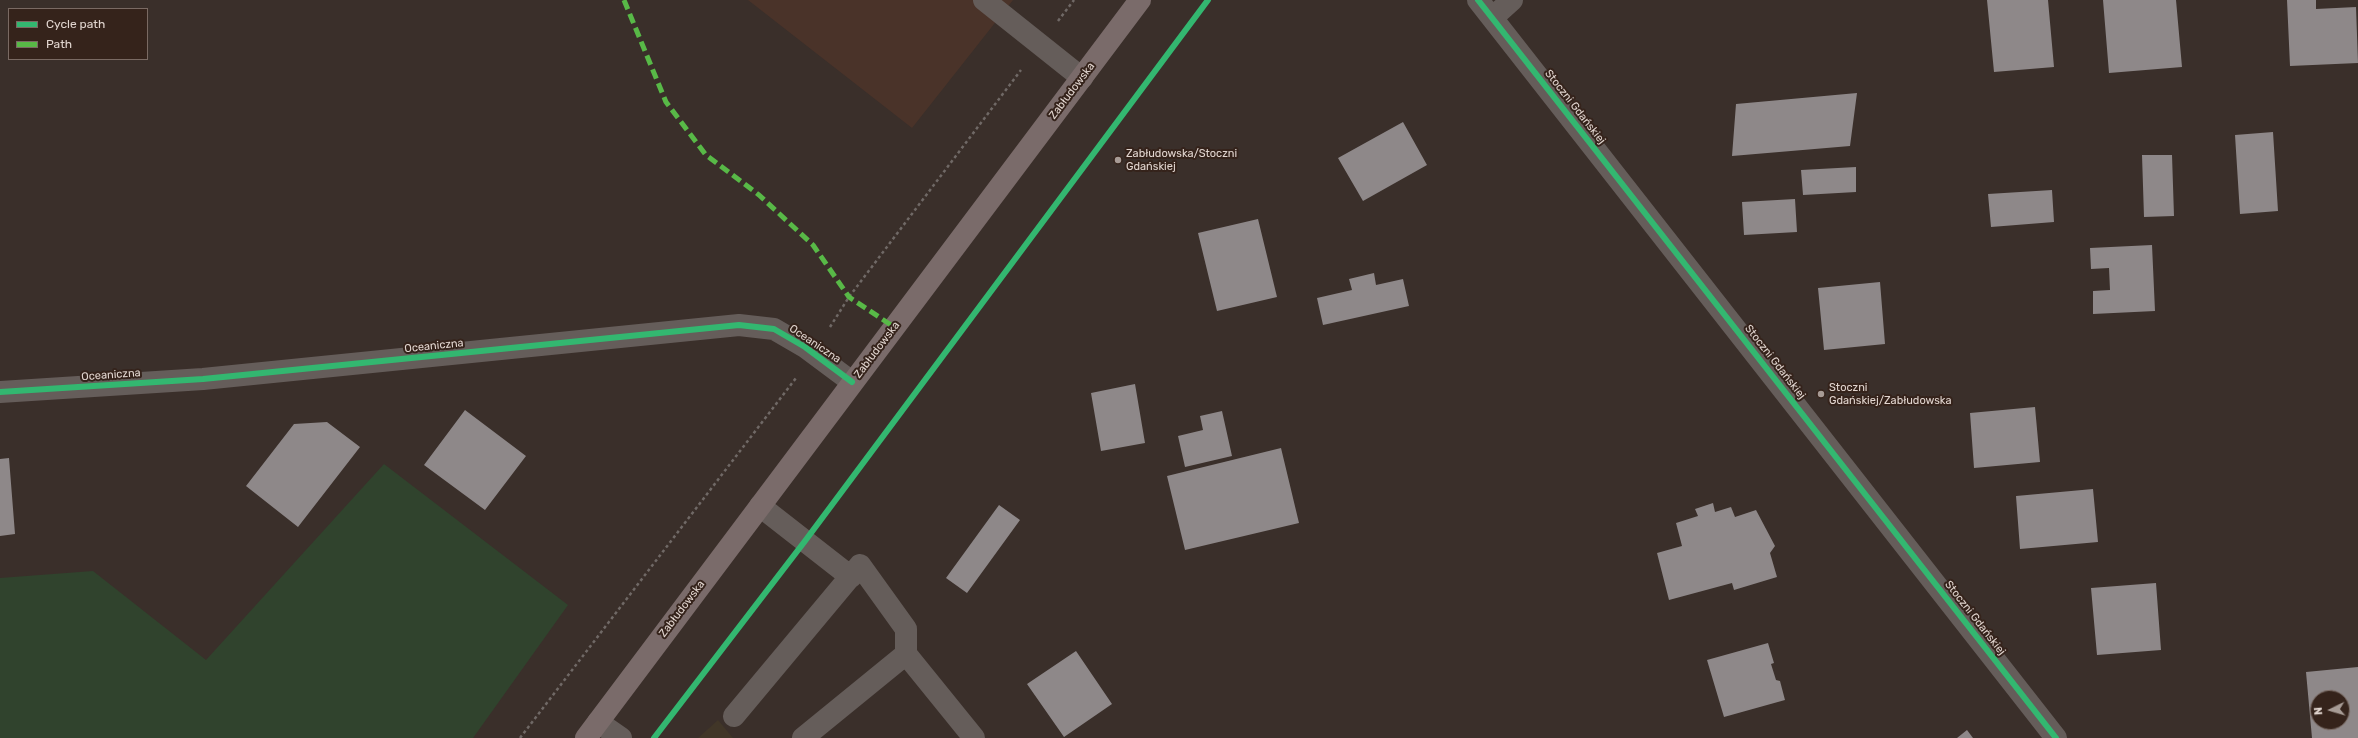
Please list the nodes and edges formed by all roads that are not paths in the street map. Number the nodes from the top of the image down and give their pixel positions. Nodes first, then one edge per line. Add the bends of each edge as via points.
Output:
1 (984, 0) edge
2 (1140, 0) edge
3 (1478, 0) edge
4 (1512, 0) edge
5 (1492, 18) junction
6 (1082, 78) junction
7 (852, 382) junction
8 (0, 392) edge
9 (760, 506) junction
10 (850, 577) junction
11 (906, 654) junction
12 (734, 716) dead end
13 (592, 730) edge
14 (621, 738) edge
15 (803, 738) edge
16 (974, 738) edge
17 (2056, 738) edge

1 - 6 street
2 - 6 highway, Zabłudowska
3 - 5 street, Stoczni Gdańskiej
4 - 5 street
5 - 17 street, Stoczni Gdańskiej
6 - 7 highway, Zabłudowska
7 - 8 street, Oceaniczna via 805,347 774,329 739,325 203,379
7 - 9 highway, Zabłudowska
9 - 10 street
9 - 13 highway, Zabłudowska
10 - 11 street via 860,565 906,629
10 - 12 street
11 - 15 street
11 - 16 street
13 - 14 street

